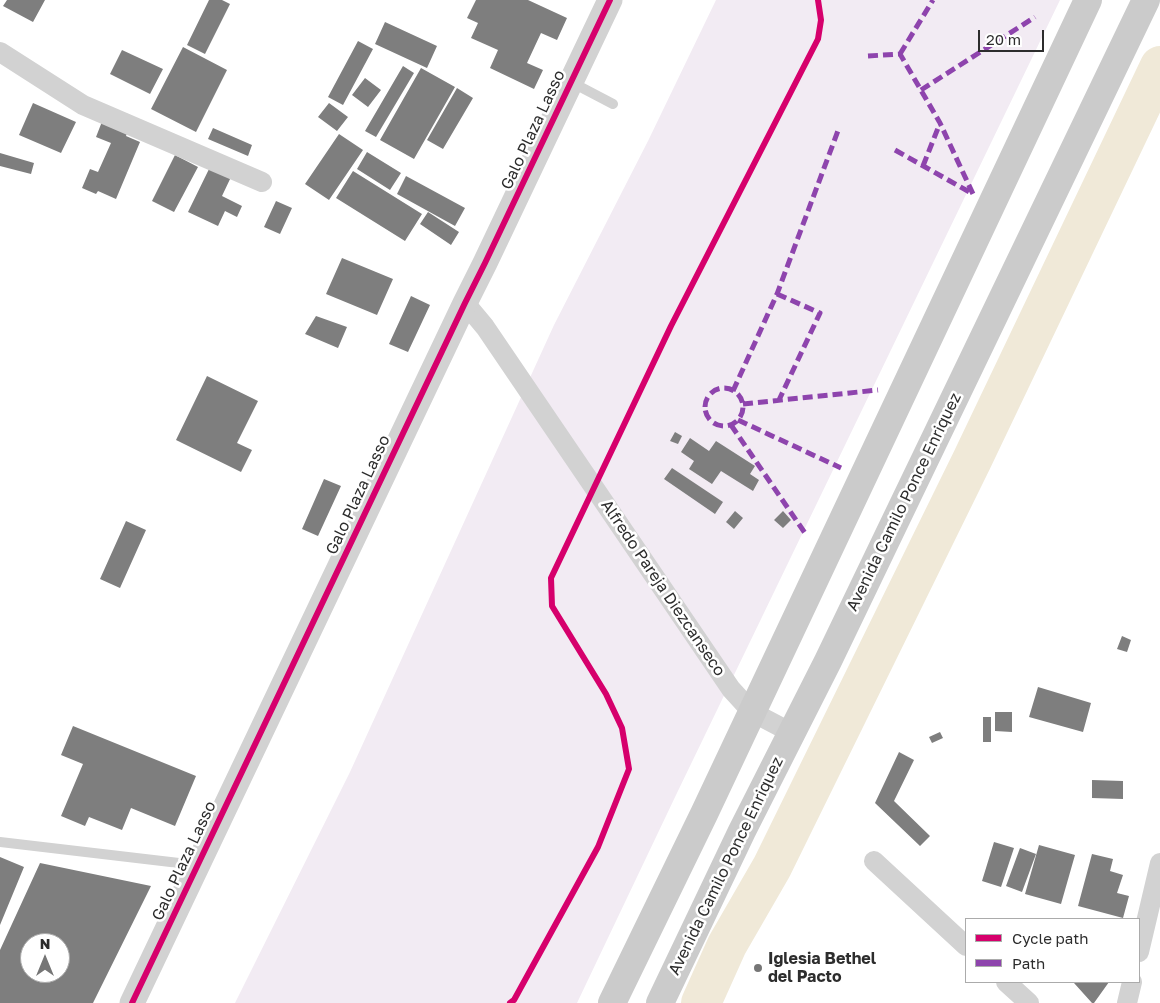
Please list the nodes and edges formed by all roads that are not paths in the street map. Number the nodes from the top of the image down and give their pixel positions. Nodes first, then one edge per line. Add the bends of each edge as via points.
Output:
1 (610, 0) edge
2 (1088, 0) edge
3 (1146, 0) edge
4 (0, 52) edge
5 (571, 82) junction
6 (613, 104) dead end
7 (262, 182) dead end
8 (465, 303) junction
9 (752, 712) junction
10 (792, 734) junction
11 (0, 842) edge
12 (874, 862) dead end
13 (1160, 863) edge
14 (197, 865) junction
15 (965, 945) edge
16 (1140, 948) edge
17 (1007, 983) edge
18 (1132, 983) edge
19 (132, 1003) edge
20 (612, 1003) edge
21 (660, 1003) edge
22 (1029, 1003) edge
23 (1127, 1003) edge

1 - 5 street, Galo Plaza Lasso
2 - 9 main road
3 - 10 main road, Avenida Camilo Ponce Enriquez
4 - 7 street via 83,104
5 - 6 lane
5 - 8 street, Galo Plaza Lasso
8 - 9 street, Alfredo Pareja Diezcanseco via 485,327 731,689
8 - 14 street, Galo Plaza Lasso
9 - 10 street, Alfredo Pareja Diezcanseco
9 - 20 main road
10 - 21 main road, Avenida Camilo Ponce Enriquez
11 - 14 lane
12 - 15 street
13 - 16 street
14 - 19 street, Galo Plaza Lasso
17 - 22 street
18 - 23 street

